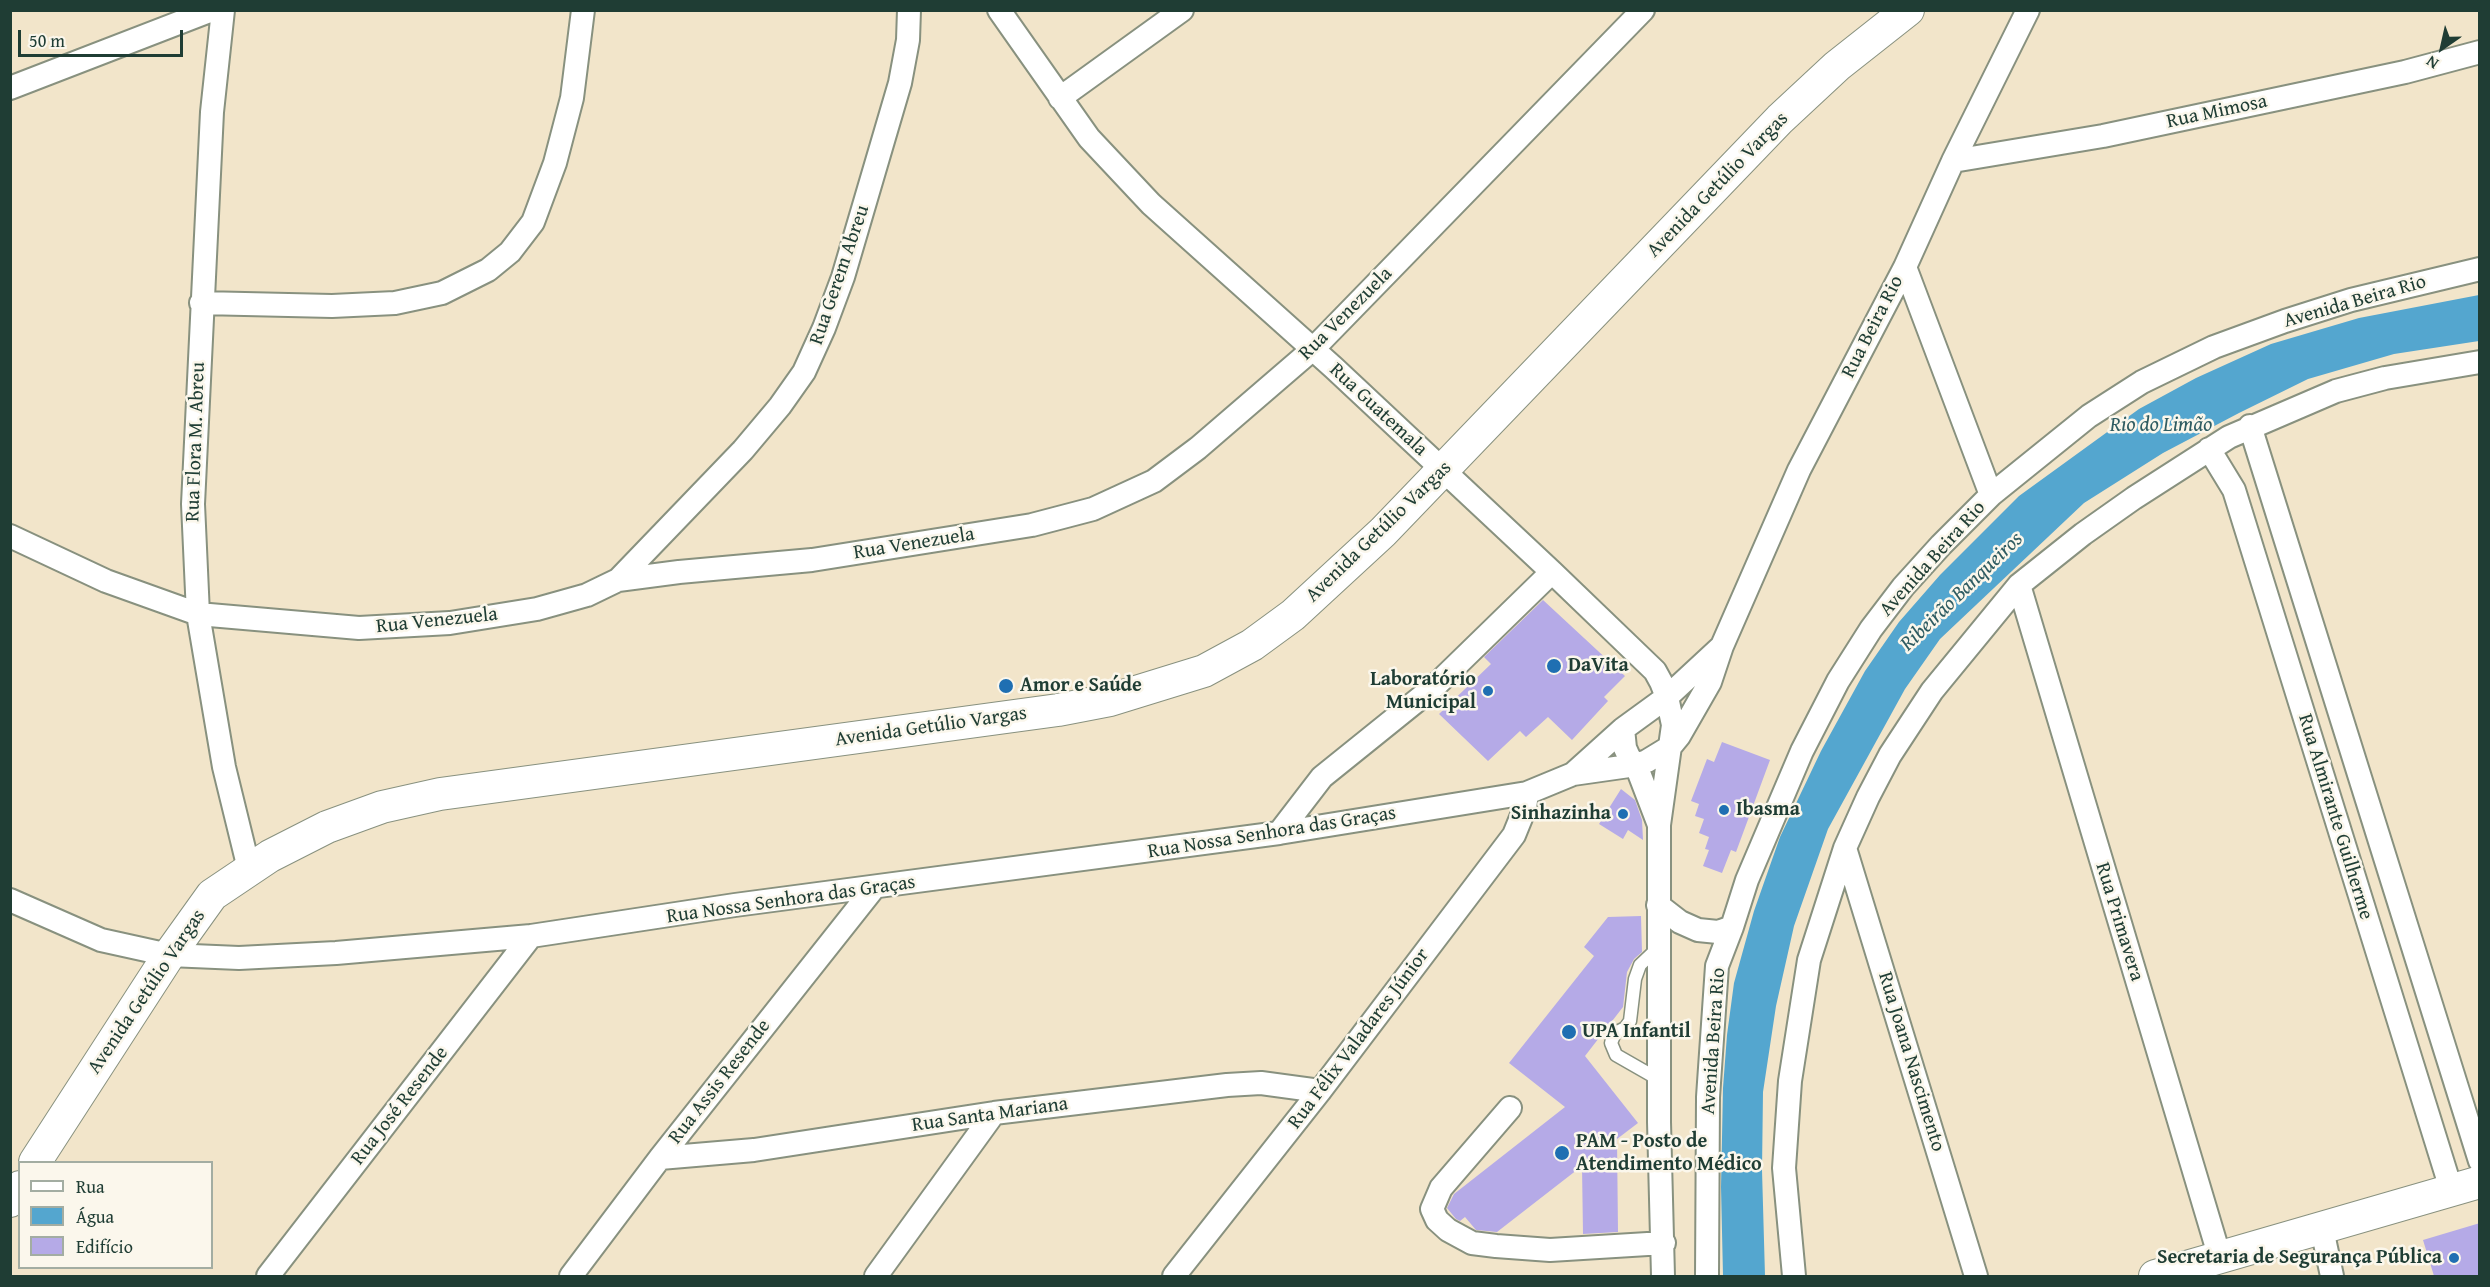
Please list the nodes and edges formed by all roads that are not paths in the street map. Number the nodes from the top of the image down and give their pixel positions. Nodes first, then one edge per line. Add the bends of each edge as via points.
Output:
1 (212, 10) edge
2 (223, 10) edge
3 (583, 10) edge
4 (909, 10) edge
5 (999, 10) edge
6 (1182, 10) edge
7 (1643, 10) edge
8 (1908, 10) edge
9 (2028, 10) edge
10 (2480, 52) edge
11 (10, 88) edge
12 (1060, 98) junction
13 (1953, 161) junction
14 (1905, 267) junction
15 (2480, 270) edge
16 (201, 303) junction
17 (1313, 350) junction
18 (2479, 365) edge
19 (2250, 426) junction
20 (2209, 449) junction
21 (1443, 472) junction
22 (1991, 495) junction
23 (10, 536) edge
24 (1552, 572) junction
25 (618, 580) junction
26 (2019, 585) junction
27 (198, 614) junction
28 (1722, 646) junction
29 (1668, 697) junction
30 (1632, 723) junction
31 (1670, 747) junction
32 (1636, 765) junction
33 (1573, 774) junction
34 (1527, 793) junction
35 (1659, 825) junction
36 (1279, 834) junction
37 (1845, 848) junction
38 (249, 869) junction
39 (873, 889) junction
40 (10, 900) edge
41 (1658, 905) junction
42 (1732, 927) junction
43 (531, 936) junction
44 (1660, 946) junction
45 (169, 955) junction
46 (1717, 966) junction
47 (1320, 1091) junction
48 (1660, 1095) junction
49 (1510, 1108) dead end
50 (994, 1113) junction
51 (660, 1158) junction
52 (37, 1161) edge
53 (2480, 1161) edge
54 (2465, 1185) edge
55 (2322, 1229) junction
56 (1664, 1243) junction
57 (2220, 1258) junction
58 (268, 1276) edge
59 (571, 1276) edge
60 (876, 1276) edge
61 (1174, 1276) edge
62 (1664, 1276) edge
63 (1707, 1276) edge
64 (1794, 1276) edge
65 (1976, 1276) edge
66 (2155, 1276) edge
67 (2332, 1276) edge

1 - 11 street
2 - 16 street, Rua Flora M. Abreu via 212,112
3 - 16 street via 572,98 555,163 533,222 510,252 488,270 442,293 395,303
4 - 25 street, Rua Gerem Abreu via 900,83 843,277 804,372 743,450
5 - 12 street, Rua Guatemala
6 - 12 street
7 - 17 street, Rua Venezuela
8 - 21 main road, Avenida Getúlio Vargas via 1780,118
9 - 13 street, Rua Beira Rio
10 - 13 street, Rua Mimosa via 2393,75 2115,133
12 - 17 street, Rua Guatemala via 1089,138 1151,204
13 - 14 street, Rua Beira Rio
14 - 22 street
14 - 28 street, Rua Beira Rio via 1799,470
15 - 22 street, Avenida Beira Rio via 2351,300 2214,348 2142,382 2089,416
16 - 27 street, Rua Flora M. Abreu via 193,504
17 - 21 street, Rua Guatemala
17 - 25 street, Rua Venezuela via 1154,481 1094,509 1032,525 812,560
18 - 19 street via 2365,383
19 - 20 street
19 - 53 street, Rua Almirante Guilherme
20 - 26 street via 2133,498
20 - 54 street, Rua Almirante Guilherme via 2234,490
21 - 24 street, Rua Guatemala
21 - 38 main road, Avenida Getúlio Vargas via 1284,622 1204,671 1110,700 1058,710 440,794 382,807 327,827
22 - 42 street, Avenida Beira Rio via 1903,587 1838,681 1777,806
23 - 27 street, Rua Venezuela via 106,581
24 - 29 street, Rua Guatemala via 1655,671
24 - 36 street via 1435,686 1322,777
25 - 27 street, Rua Venezuela via 587,595 537,609 450,623 359,628
26 - 37 street via 1932,691 1890,755
26 - 57 street, Rua Primavera
27 - 38 street, Rua Flora M. Abreu via 224,767
28 - 29 street, Rua Beira Rio
28 - 31 street, Rua Beira Rio via 1699,703
29 - 30 street, Rua Beira Rio
29 - 31 street, Rua Beira Rio via 1673,725
30 - 31 street via 1661,734
30 - 32 street, Rua Beira Rio via 1625,748
30 - 33 street, Rua Nossa Senhora das Graças
31 - 32 street, Rua Beira Rio
31 - 35 street, Rua Beira Rio
32 - 33 street, Rua Nossa Senhora das Graças
32 - 35 street, Rua Beira Rio
33 - 34 street, Rua Nossa Senhora das Graças
34 - 36 street, Rua Nossa Senhora das Graças
34 - 47 street, Rua Félix Valadares Júnior via 1514,835
35 - 41 street, Rua Beira Rio
36 - 39 street, Rua Nossa Senhora das Graças
37 - 64 street via 1809,960 1790,1081 1784,1168
37 - 65 street, Rua Joana Nascimento
38 - 45 main road, Avenida Getúlio Vargas via 212,895
39 - 43 street, Rua Nossa Senhora das Graças
39 - 51 street, Rua Assis Resende
40 - 45 street, Rua Nossa Senhora das Graças via 101,940
41 - 42 street via 1698,930 1718,932
41 - 44 street, Rua Beira Rio
42 - 46 street, Avenida Beira Rio
43 - 45 street, Rua Nossa Senhora das Graças via 239,958
43 - 58 street, Rua José Resende
44 - 46 street via 1676,932 1696,934 1710,945
44 - 48 street, Rua Beira Rio
44 - 48 lane via 1640,965 1630,1021 1615,1033 1611,1043 1616,1055 1660,1083
45 - 52 main road, Avenida Getúlio Vargas
46 - 63 street, Avenida Beira Rio via 1708,1097
47 - 50 street, Rua Santa Mariana via 1261,1083 1227,1085
47 - 61 street, Rua Félix Valadares Júnior
48 - 56 street, Rua Beira Rio
49 - 56 street via 1441,1188 1432,1209 1437,1221 1472,1243 1496,1246 1550,1250
50 - 51 street, Rua Santa Mariana via 754,1150
50 - 60 street
51 - 59 street, Rua Assis Resende
54 - 55 main road
55 - 57 main road
55 - 67 street
56 - 62 street, Rua Beira Rio
57 - 66 main road

